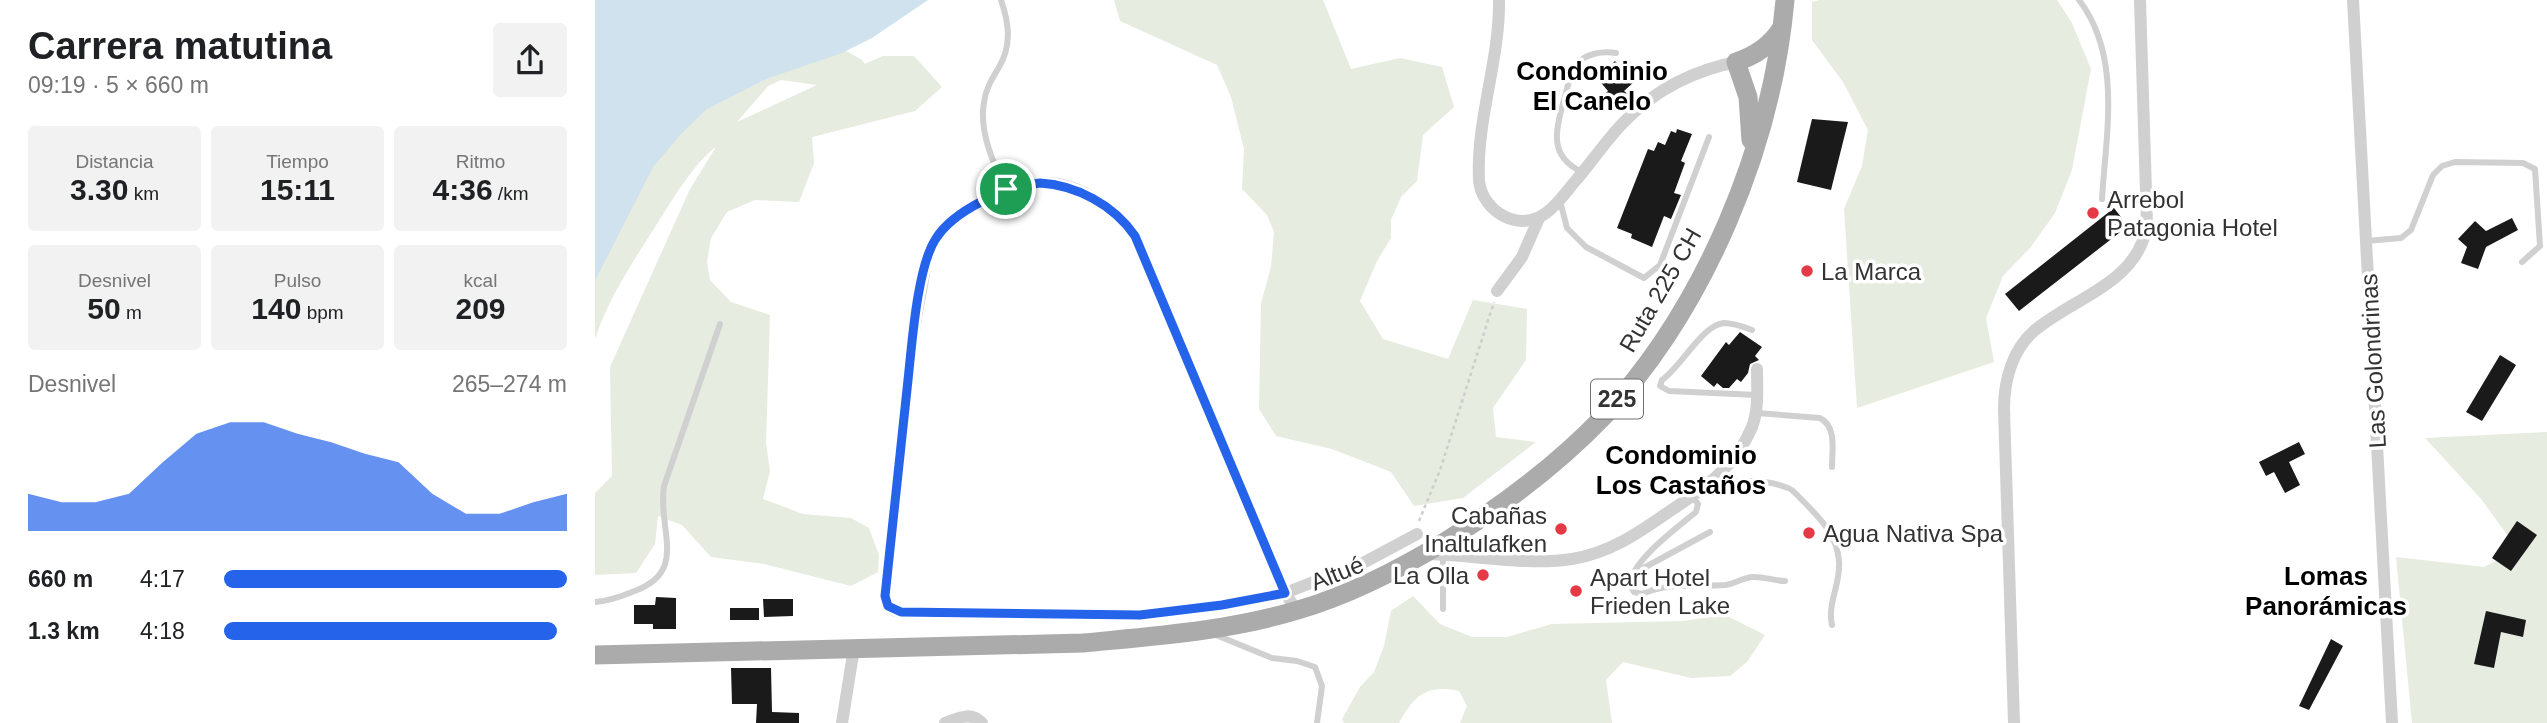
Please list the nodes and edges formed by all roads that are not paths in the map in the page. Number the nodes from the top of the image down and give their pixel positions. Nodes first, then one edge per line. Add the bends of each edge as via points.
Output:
1 (1001, 0) edge
2 (1499, 0) edge
3 (1785, 0) edge
4 (2079, 0) edge
5 (2140, 0) edge
6 (2353, 0) edge
7 (1783, 25) junction
8 (1616, 53) dead end
9 (1777, 57) junction
10 (1736, 62) junction
11 (1709, 137) dead end
12 (1749, 165) junction
13 (1583, 172) junction
14 (1006, 189) junction
15 (1559, 199) junction
16 (2102, 199) dead end
17 (1539, 218) junction
18 (2366, 241) junction
19 (2522, 262) dead end
20 (1497, 290) road end
21 (720, 324) dead end
22 (1752, 330) dead end
23 (1757, 369) dead end
24 (1757, 395) junction
25 (1757, 413) junction
26 (1832, 467) dead end
27 (1692, 496) junction
28 (1710, 532) dead end
29 (1417, 534) road end
30 (1434, 554) junction
31 (1633, 574) junction
32 (1785, 580) dead end
33 (1285, 593) junction
34 (595, 602) edge
35 (1443, 609) dead end
36 (1297, 611) junction
37 (1832, 625) dead end
38 (1203, 629) junction
39 (854, 648) junction
40 (595, 655) edge
41 (842, 723) edge
42 (945, 723) edge
43 (982, 723) edge
44 (1317, 723) edge
45 (2014, 723) edge
46 (2392, 723) edge

1 - 14 lane via 1008,44 986,93 983,120
2 - 17 street via 1482,137 1481,188 1489,204 1503,216 1521,221
3 - 7 main road, Ruta 225 CH / 225
4 - 16 lane via 2103,47 2108,81
5 - 45 street via 2147,224 2142,246 2125,270 2034,331 2017,352 2005,386
6 - 18 street, Las Golondrinas
7 - 9 main road, Ruta 225 CH / 225
7 - 10 main road via 1764,48
8 - 13 lane via 1599,52 1582,59 1569,82 1556,138 1565,160
9 - 10 street
9 - 12 main road, Ruta 225 CH / 225
10 - 12 main road via 1751,116
10 - 13 street via 1679,81 1647,101
11 - 15 lane via 1660,265 1644,278 1585,247 1567,228
12 - 30 main road, Ruta 225 CH / 225 via 1714,251 1638,375 1566,451
13 - 15 street
14 - 33 street via 1040,183 1065,185 1113,211 1128,225
14 - 33 street, Altué via 952,221 928,256 913,331 885,596 888,606 901,612 1140,615
15 - 17 street
17 - 20 street via 1522,257
18 - 19 lane via 2401,238 2411,230 2433,176 2442,166 2455,162 2523,163 2535,169 2540,246
18 - 46 street, Las Golondrinas
21 - 34 lane via 664,486 667,547 662,572 644,589
22 - 24 lane via 1724,323 1709,328 1660,386 1669,391
23 - 24 street
24 - 25 street
25 - 26 lane via 1827,422
25 - 27 street via 1729,465
27 - 30 street via 1625,542 1589,555 1540,561
27 - 31 lane via 1696,512 1649,553
27 - 37 lane via 1726,481 1790,488 1821,520 1837,549 1839,576 1830,612
28 - 31 lane
29 - 33 street, Altué via 1363,563
30 - 35 lane
30 - 36 main road, 225
31 - 32 lane via 1631,588 1642,594 1676,585 1726,585 1753,577
33 - 36 street
36 - 38 main road, 225
38 - 39 main road, 225 via 1083,643
38 - 44 lane via 1272,658 1315,667 1322,686
39 - 40 main road, 225
39 - 41 street
42 - 43 street via 968,716

